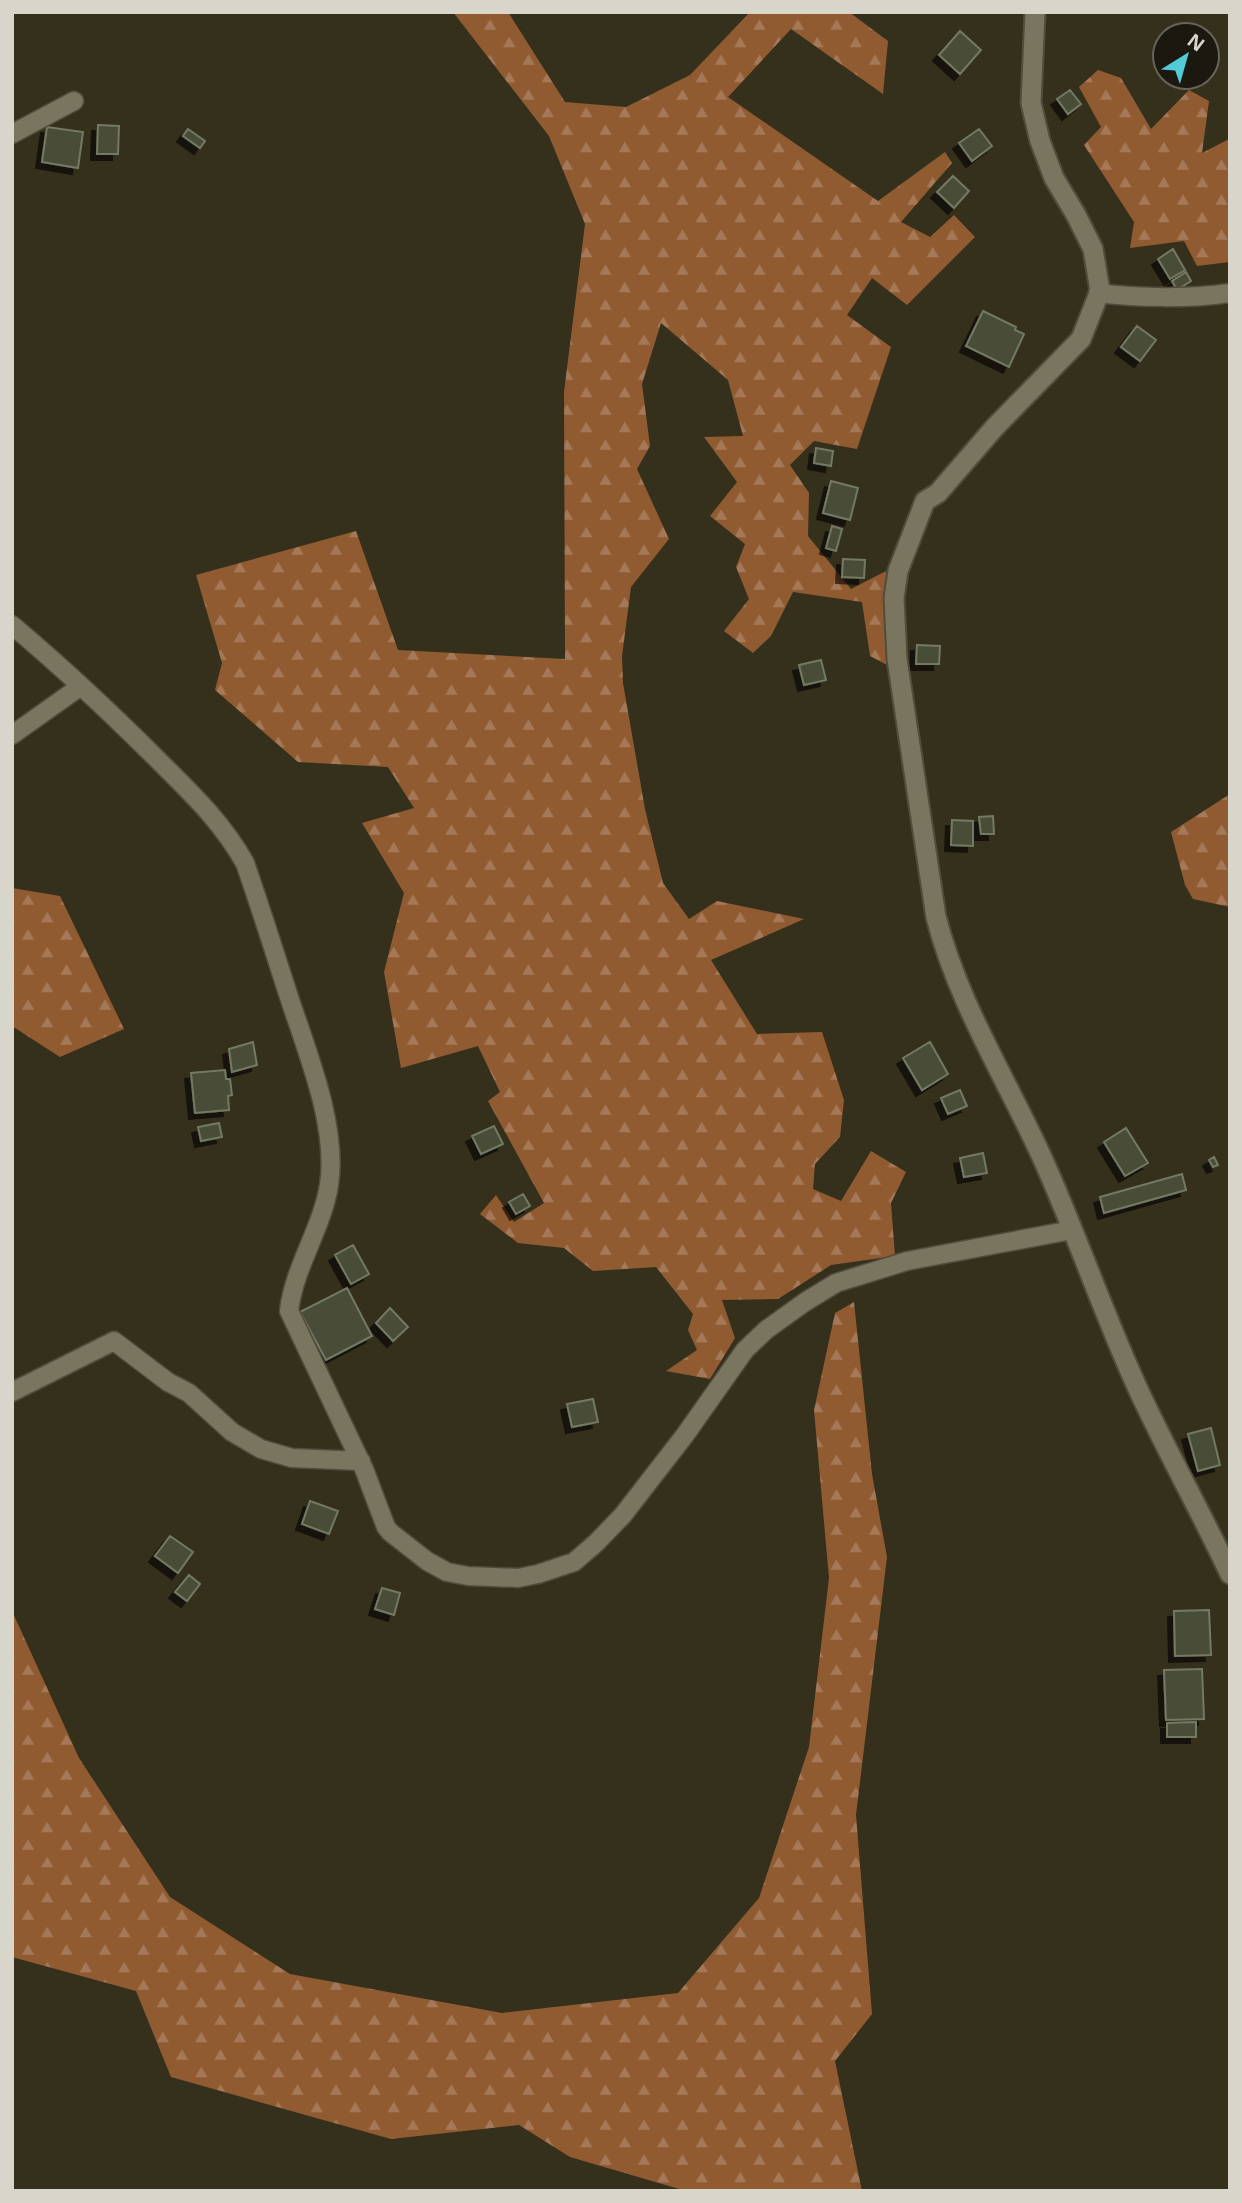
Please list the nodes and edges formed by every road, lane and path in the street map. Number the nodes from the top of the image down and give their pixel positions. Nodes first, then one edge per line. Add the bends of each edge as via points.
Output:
1 (1035, 12) edge
2 (74, 101) dead end
3 (12, 134) edge
4 (1098, 293) junction
5 (1230, 293) edge
6 (12, 625) edge
7 (81, 686) junction
8 (12, 735) edge
9 (1072, 1230) junction
10 (12, 1392) edge
11 (361, 1461) junction
12 (1230, 1574) edge

1 - 4 street via 1031,103 1054,178 1093,249
2 - 3 street
4 - 5 street
4 - 9 street via 1081,339 925,501 898,571 894,598 900,691 944,950
6 - 7 street
7 - 8 street
7 - 11 street via 209,811 246,863 309,1058 331,1143 324,1207 291,1291 289,1311
9 - 11 street via 907,1261 836,1283 805,1302 745,1350 685,1435 596,1544 573,1562 538,1574 468,1576 447,1572 427,1560 386,1527
9 - 12 street via 1139,1390
10 - 11 street via 114,1342 261,1450 292,1458

